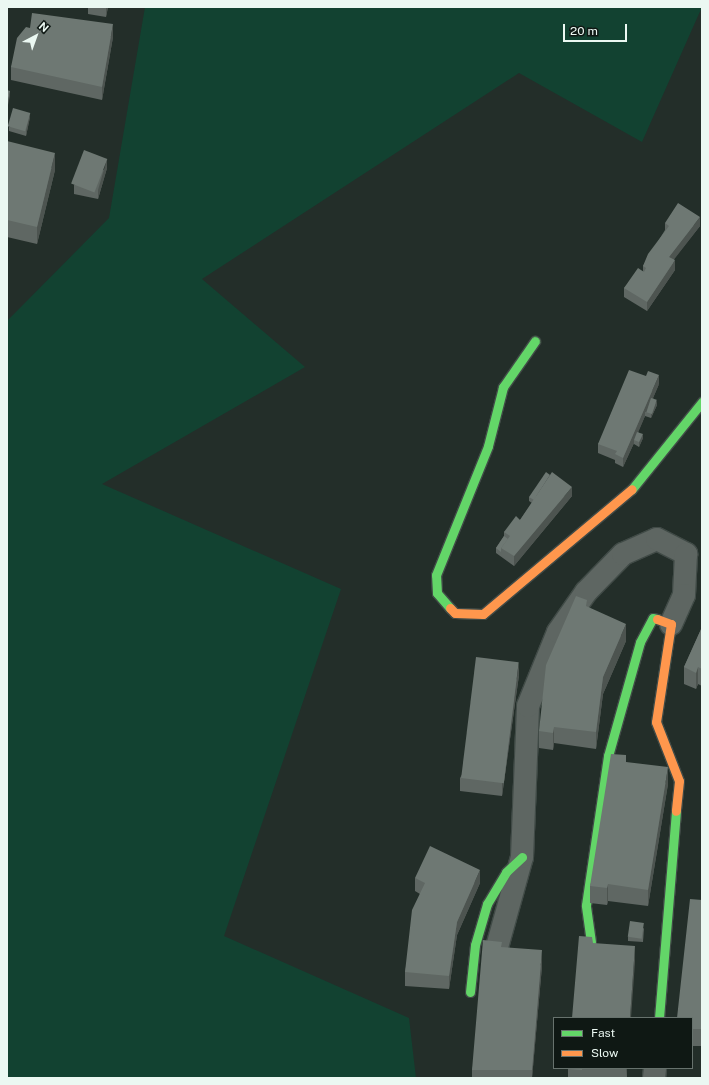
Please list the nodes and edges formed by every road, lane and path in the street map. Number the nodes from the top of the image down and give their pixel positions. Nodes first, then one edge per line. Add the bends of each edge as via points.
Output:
1 (534, 342) dead end
2 (702, 402) edge
3 (671, 624) junction
4 (522, 857) junction
5 (591, 942) edge
6 (494, 958) edge
7 (470, 992) dead end
8 (659, 1017) edge

1 - 2 street via 503,387 488,446 436,575 437,593 455,613 483,614 504,600 623,500
3 - 4 street via 684,595 686,554 657,539 623,554 586,592 558,632 528,706
3 - 5 street via 653,618 640,642 608,756 586,905
3 - 8 street via 656,722 679,781
4 - 6 street
4 - 7 street via 506,872 487,904 475,945

